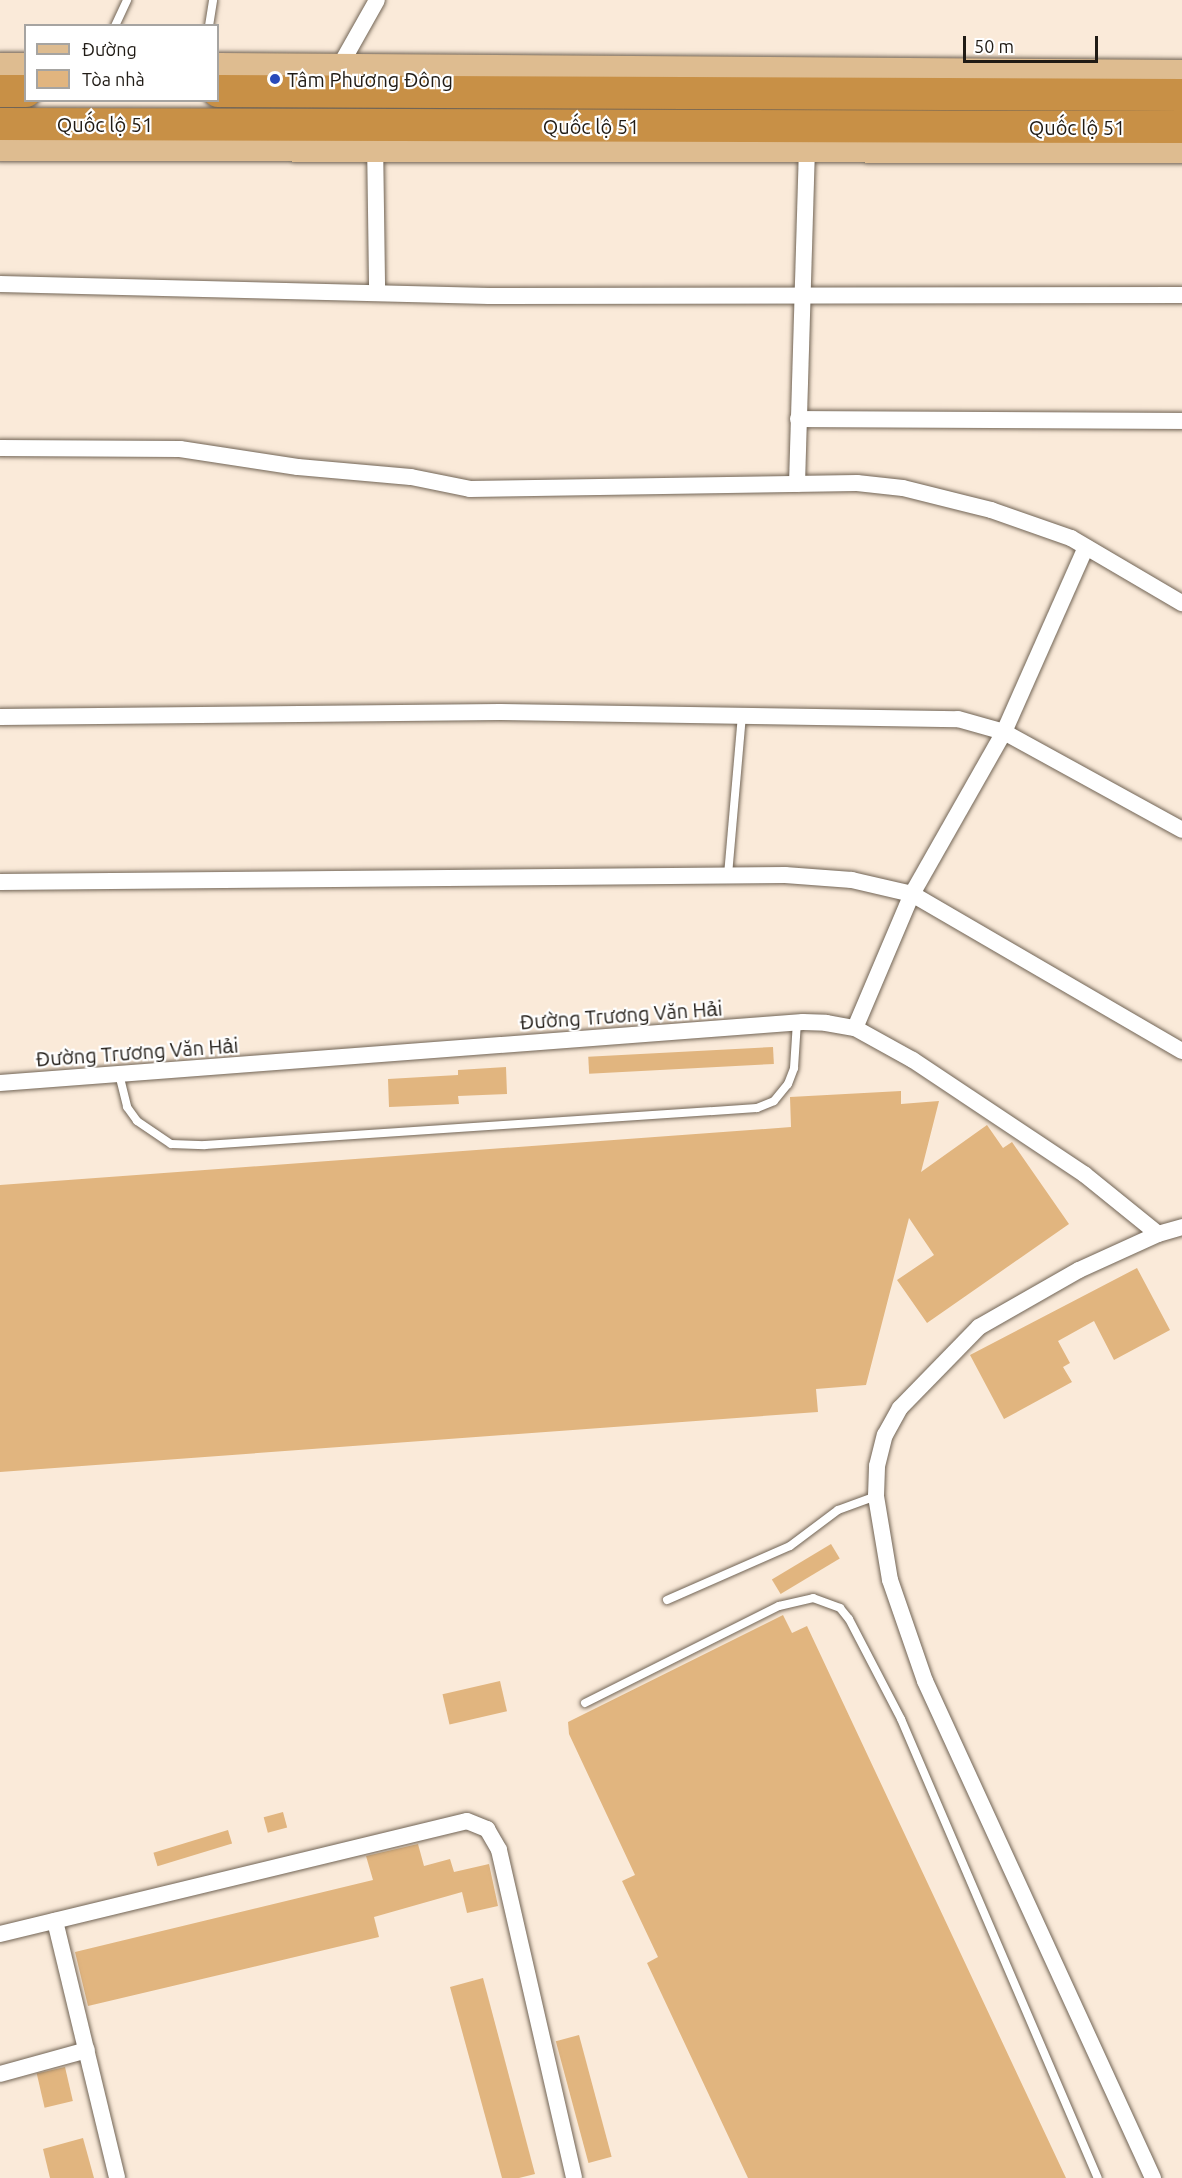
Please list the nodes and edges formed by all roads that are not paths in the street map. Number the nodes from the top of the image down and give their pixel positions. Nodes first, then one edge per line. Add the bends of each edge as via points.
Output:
1 (127, 0) edge
2 (213, 0) edge
3 (377, 0) edge
4 (116, 24) edge
5 (209, 24) edge
6 (0, 66) edge
7 (24, 66) edge
8 (219, 66) edge
9 (1182, 73) edge
10 (339, 79) junction
11 (958, 82) junction
12 (0, 91) edge
13 (24, 91) edge
14 (219, 91) edge
15 (1182, 95) edge
16 (0, 124) edge
17 (1182, 127) edge
18 (374, 136) junction
19 (808, 138) junction
20 (0, 147) edge
21 (1182, 149) edge
22 (0, 284) edge
23 (377, 291) junction
24 (801, 295) junction
25 (1182, 295) edge
26 (798, 419) junction
27 (1182, 421) edge
28 (0, 448) edge
29 (797, 484) junction
30 (1086, 547) junction
31 (1182, 603) edge
32 (742, 716) junction
33 (0, 717) edge
34 (1005, 732) junction
35 (1182, 830) edge
36 (728, 875) junction
37 (0, 882) edge
38 (912, 894) junction
39 (797, 1022) junction
40 (855, 1028) junction
41 (1182, 1051) edge
42 (120, 1074) junction
43 (0, 1083) edge
44 (1182, 1227) edge
45 (1158, 1234) junction
46 (876, 1496) junction
47 (667, 1600) dead end
48 (585, 1703) dead end
49 (55, 1921) junction
50 (0, 1934) edge
51 (87, 2050) junction
52 (0, 2074) edge
53 (117, 2178) edge
54 (574, 2178) edge
55 (1098, 2178) edge
56 (1153, 2178) edge

1 - 4 lane
2 - 5 lane
3 - 10 street
6 - 7 main road
8 - 10 main road, Quốc lộ 51
9 - 11 main road, Quốc lộ 51
10 - 11 highway, Quốc lộ 51
10 - 14 highway, Quốc lộ 51
11 - 15 highway, Quốc lộ 51
12 - 13 highway
16 - 18 highway, Quốc lộ 51
17 - 19 highway, Quốc lộ 51
18 - 19 highway, Quốc lộ 51
18 - 20 main road, Quốc lộ 51
18 - 23 street
19 - 21 main road, Quốc lộ 51
19 - 24 street
22 - 23 street
23 - 24 street via 489,296
24 - 25 street
24 - 26 street
26 - 27 street
26 - 29 street
28 - 29 street via 180,449 298,467 411,477 470,489
29 - 30 street via 857,483 903,488 991,510
30 - 31 street
30 - 34 street
32 - 33 street via 500,712
32 - 34 street via 949,719
32 - 36 lane
34 - 35 street
34 - 38 street
36 - 37 street
36 - 38 street via 830,878
38 - 40 street
38 - 41 street
39 - 40 street, Đường Trương Văn Hải
39 - 42 street, Đường Trương Văn Hải
39 - 42 lane via 794,1068 788,1084 774,1101 757,1108 205,1145 171,1144 137,1121 127,1107
40 - 45 street, Đường Trương Văn Hải via 914,1060 1084,1174
42 - 43 street, Đường Trương Văn Hải
44 - 45 street
45 - 46 street via 1079,1270 979,1327 900,1407 882,1446
46 - 47 lane via 838,1510 790,1546
46 - 56 street via 890,1580 925,1681
48 - 55 lane via 779,1606 813,1598 840,1608 849,1618 901,1719
49 - 50 street
49 - 51 street
49 - 54 street via 467,1821 487,1829 499,1850
51 - 52 street
51 - 53 street

